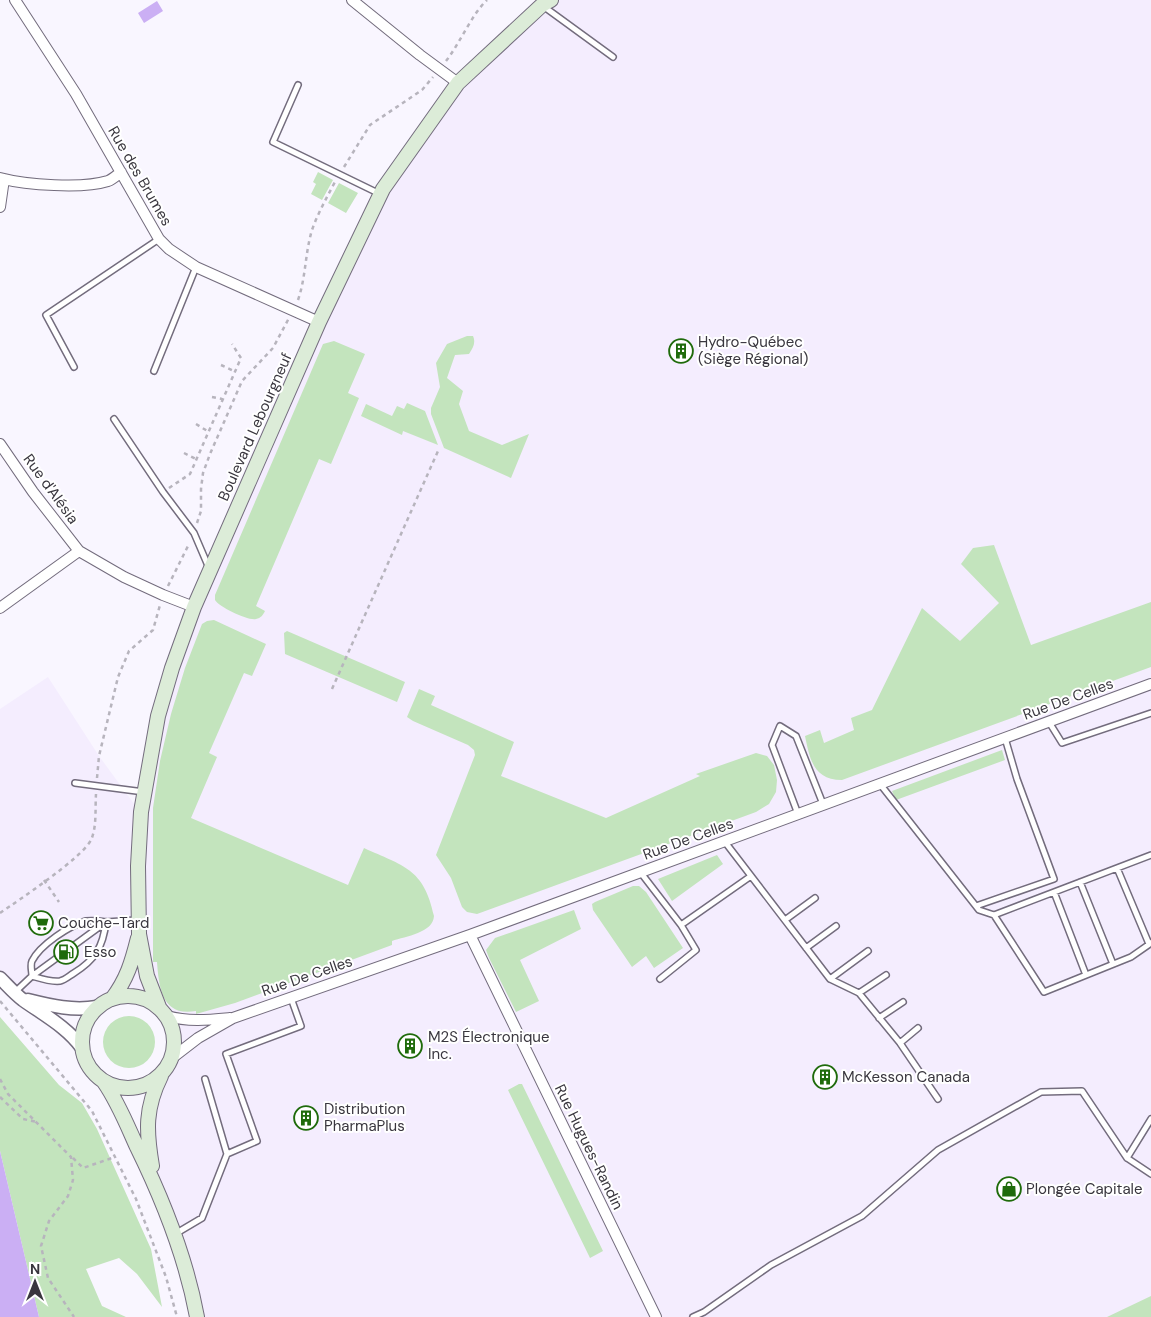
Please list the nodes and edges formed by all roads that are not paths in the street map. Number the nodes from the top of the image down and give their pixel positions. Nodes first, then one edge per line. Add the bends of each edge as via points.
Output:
1 (15, 0) edge
2 (352, 0) edge
3 (546, 3) edge
4 (613, 57) dead end
5 (458, 83) junction
6 (298, 84) dead end
7 (121, 172) junction
8 (2, 178) edge
9 (380, 194) junction
10 (0, 207) edge
11 (159, 239) junction
12 (196, 267) junction
13 (319, 322) junction
14 (74, 367) dead end
15 (154, 371) dead end
16 (114, 419) dead end
17 (0, 444) edge
18 (79, 551) junction
19 (210, 570) junction
20 (194, 607) junction
21 (0, 608) edge
22 (1151, 684) edge
23 (1151, 713) edge
24 (1048, 722) junction
25 (1005, 738) junction
26 (76, 783) dead end
27 (880, 784) junction
28 (144, 792) junction
29 (823, 805) junction
30 (798, 814) junction
31 (724, 841) junction
32 (1150, 857) edge
33 (1117, 868) junction
34 (641, 872) junction
35 (751, 876) junction
36 (1080, 882) junction
37 (1054, 892) junction
38 (814, 898) dead end
39 (976, 906) junction
40 (994, 915) junction
41 (785, 920) junction
42 (106, 922) junction
43 (681, 925) junction
44 (836, 926) dead end
45 (139, 927) junction
46 (470, 935) junction
47 (1150, 944) edge
48 (806, 948) junction
49 (868, 951) dead end
50 (1113, 964) junction
51 (886, 975) dead end
52 (1086, 975) junction
53 (32, 976) junction
54 (0, 978) edge
55 (660, 979) dead end
56 (830, 979) junction
57 (859, 994) junction
58 (18, 995) junction
59 (112, 998) junction
60 (292, 998) junction
61 (903, 1002) dead end
62 (97, 1007) junction
63 (163, 1011) junction
64 (233, 1018) junction
65 (879, 1018) junction
66 (918, 1028) dead end
67 (900, 1043) junction
68 (82, 1048) junction
69 (172, 1058) junction
70 (162, 1074) junction
71 (205, 1079) dead end
72 (103, 1081) junction
73 (938, 1099) dead end
74 (1151, 1119) edge
75 (227, 1154) junction
76 (1127, 1158) junction
77 (1151, 1174) edge
78 (154, 1182) junction
79 (175, 1235) junction
80 (197, 1317) edge
81 (656, 1317) edge
82 (693, 1317) edge

1 - 7 street, Rue des Brumes via 76,94
2 - 5 street
3 - 4 lane
3 - 5 main road, Boulevard Lebourgneuf
5 - 9 main road, Boulevard Lebourgneuf
6 - 9 lane via 272,142
7 - 8 street via 110,181 61,186
7 - 11 street, Rue des Brumes
8 - 10 street
9 - 13 main road, Boulevard Lebourgneuf
11 - 12 street, Rue des Brumes
11 - 14 lane via 46,314
12 - 13 street, Rue des Brumes
12 - 15 lane
13 - 19 main road, Boulevard Lebourgneuf
16 - 19 lane via 194,534
17 - 18 street, Rue d'Alésia
18 - 20 street, Rue d'Alésia via 163,595
18 - 21 street
19 - 20 main road, Boulevard Lebourgneuf
20 - 28 main road, Boulevard Lebourgneuf via 158,716
22 - 24 street, Rue De Celles
23 - 24 lane via 1062,743
24 - 25 street, Rue De Celles
25 - 27 street, Rue De Celles
25 - 39 lane via 1054,879
26 - 28 lane
27 - 29 street, Rue De Celles
27 - 39 lane
28 - 45 main road, Boulevard Lebourgneuf via 138,866
29 - 30 street, Rue De Celles
29 - 30 lane via 796,736 780,726 772,745
30 - 31 street, Rue De Celles
31 - 34 street, Rue De Celles
31 - 35 lane
32 - 33 lane
33 - 36 lane
33 - 47 lane
34 - 43 lane
34 - 46 street, Rue De Celles
35 - 41 lane
35 - 43 lane
36 - 37 lane
36 - 50 lane
37 - 40 lane
37 - 52 lane
38 - 41 lane
39 - 40 lane
40 - 52 lane via 1044,992
41 - 48 lane
42 - 45 lane
42 - 53 lane
42 - 53 lane via 88,921 74,925 52,940 31,962
42 - 53 lane via 100,948 79,970 62,980
43 - 55 lane via 696,950
44 - 48 lane
45 - 59 main road, Boulevard Lebourgneuf via 130,969
45 - 63 main road, Boulevard Lebourgneuf via 147,976
46 - 60 street, Rue De Celles
46 - 81 street, Rue Hugues-Randin
47 - 50 lane
48 - 56 lane
49 - 56 lane
50 - 52 lane
51 - 57 lane
53 - 58 lane
54 - 58 street
56 - 57 lane
57 - 65 lane
58 - 62 street via 58,1008
58 - 68 street via 66,1030
59 - 62 main road
59 - 63 main road via 143,998
60 - 64 street, Rue De Celles
60 - 75 lane via 301,1026 226,1054 257,1141
61 - 65 lane
62 - 68 main road via 85,1026
63 - 64 street, Rue De Celles via 192,1021
63 - 69 main road via 174,1032
64 - 69 street, Rue De Celles
65 - 67 lane
66 - 67 lane
67 - 73 lane
68 - 72 main road via 92,1072
69 - 70 main road
70 - 72 main road via 152,1082 127,1089
70 - 78 main road via 147,1121
71 - 75 lane
72 - 78 main road via 114,1096
74 - 76 lane
75 - 79 lane via 202,1218
76 - 77 lane
76 - 82 lane via 1082,1091 1041,1092 938,1150 862,1216 771,1265
78 - 79 main road
79 - 80 main road via 192,1288

